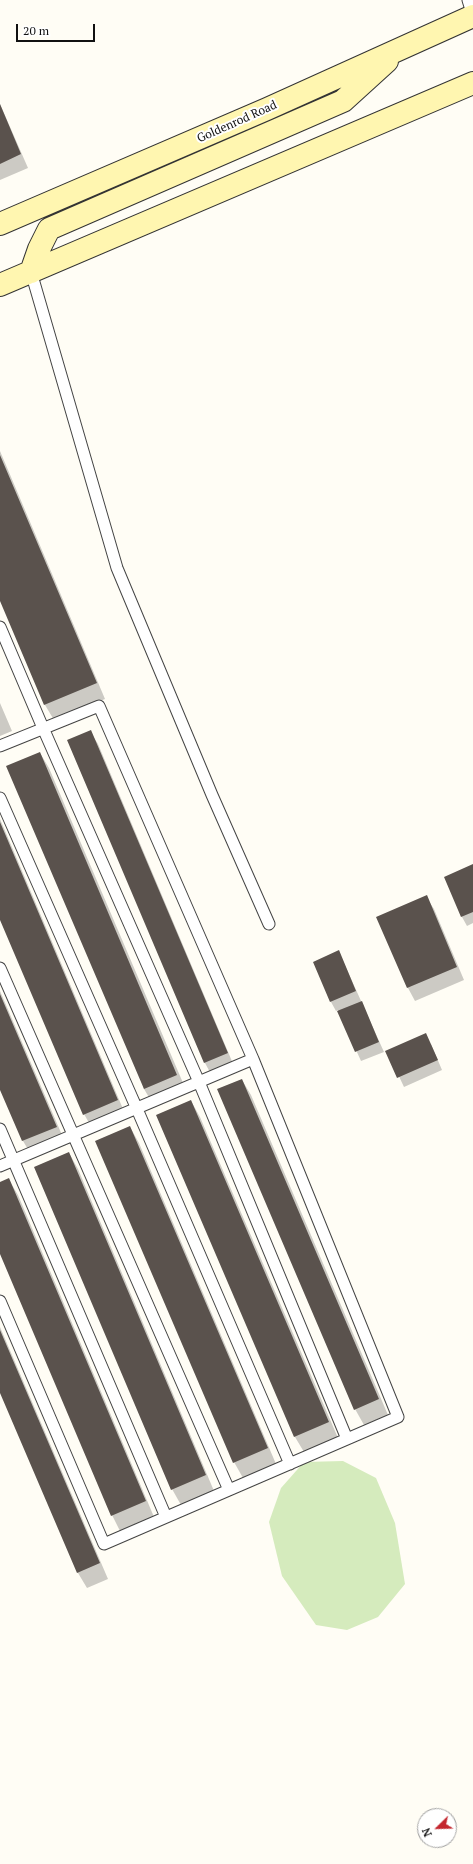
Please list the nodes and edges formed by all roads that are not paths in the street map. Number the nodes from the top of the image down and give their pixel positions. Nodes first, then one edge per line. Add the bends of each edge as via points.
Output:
1 (468, 0) edge
2 (473, 16) edge
3 (402, 48) junction
4 (473, 83) edge
5 (0, 224) edge
6 (31, 272) junction
7 (0, 285) edge
8 (0, 627) edge
9 (43, 728) junction
10 (0, 746) edge
11 (0, 798) edge
12 (269, 924) dead end
13 (0, 968) edge
14 (252, 1059) junction
15 (200, 1082) junction
16 (137, 1108) junction
17 (0, 1129) edge
18 (74, 1135) junction
19 (14, 1160) junction
20 (0, 1166) edge
21 (0, 1302) edge
22 (347, 1439) junction
23 (290, 1464) junction
24 (229, 1490) junction
25 (166, 1517) junction

1 - 2 lane
2 - 3 main road, Goldenrod Road
3 - 5 main road, Goldenrod Road
3 - 6 main road via 343,101 49,229
4 - 6 main road
6 - 7 main road
6 - 12 lane via 117,568
8 - 9 lane
9 - 10 lane
9 - 14 lane via 99,706
9 - 15 lane
11 - 16 lane
13 - 18 lane
14 - 15 lane
14 - 22 lane via 398,1417
15 - 16 lane
15 - 22 lane
16 - 18 lane
16 - 23 lane
17 - 19 lane
18 - 19 lane
18 - 24 lane
19 - 20 lane
19 - 25 lane
21 - 25 lane via 104,1544
22 - 23 lane
23 - 24 lane
24 - 25 lane

